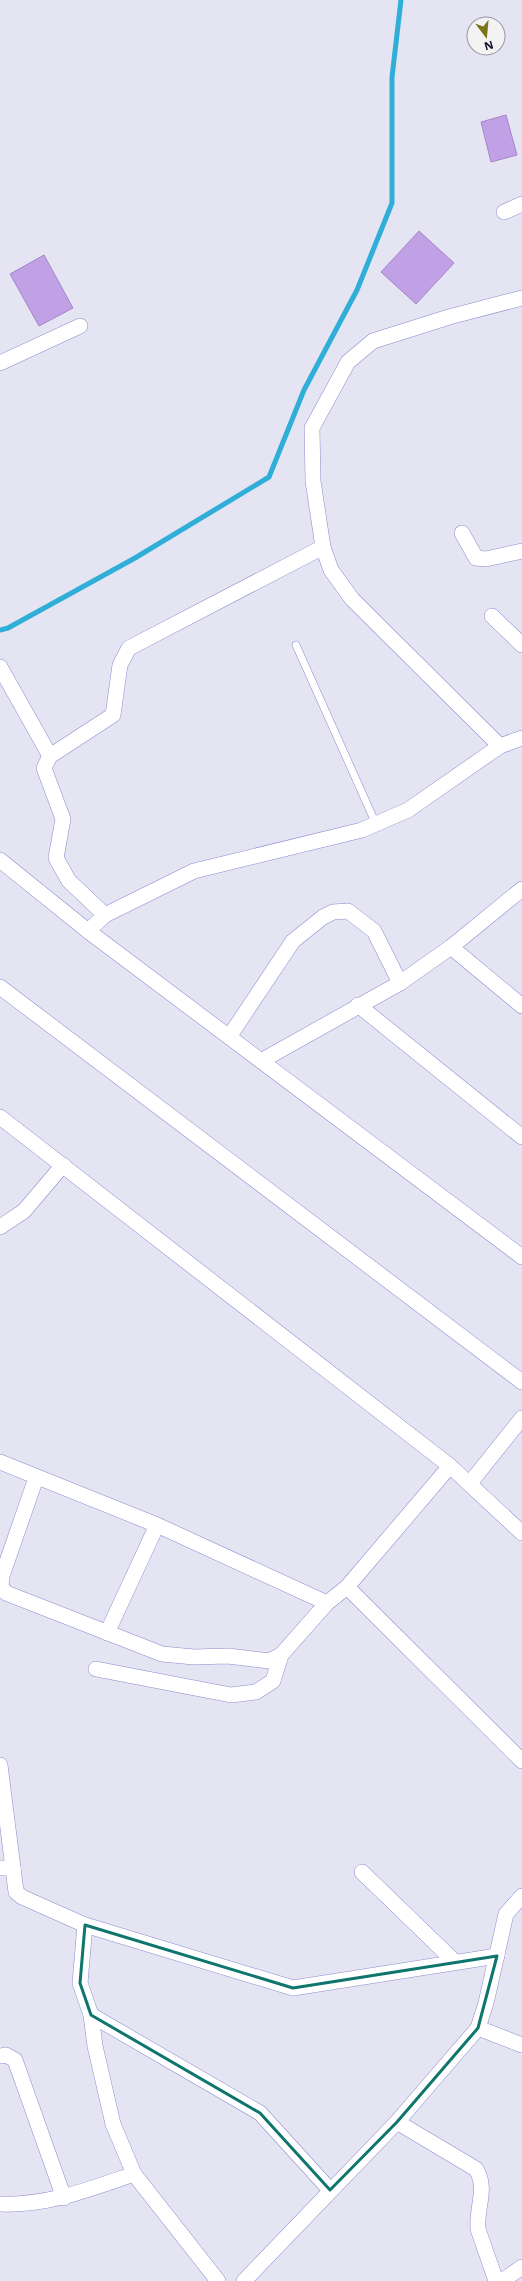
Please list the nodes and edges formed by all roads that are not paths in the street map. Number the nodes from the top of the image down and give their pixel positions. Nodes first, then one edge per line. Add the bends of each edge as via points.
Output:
1 (522, 204) edge
2 (504, 212) dead end
3 (522, 298) edge
4 (80, 326) dead end
5 (0, 363) edge
6 (462, 533) dead end
7 (323, 547) junction
8 (522, 551) edge
9 (492, 616) dead end
10 (296, 645) dead end
11 (522, 645) edge
12 (0, 667) edge
13 (522, 738) edge
14 (500, 746) junction
15 (50, 756) junction
16 (376, 824) junction
17 (0, 860) edge
18 (522, 889) edge
19 (105, 915) junction
20 (88, 931) junction
21 (451, 947) junction
22 (400, 983) junction
23 (0, 987) edge
24 (358, 1006) junction
25 (522, 1006) edge
26 (229, 1037) junction
27 (261, 1061) junction
28 (0, 1117) edge
29 (522, 1137) edge
30 (63, 1165) junction
31 (0, 1227) edge
32 (522, 1257) edge
33 (522, 1382) edge
34 (522, 1418) edge
35 (0, 1462) edge
36 (450, 1466) junction
37 (36, 1478) junction
38 (470, 1483) junction
39 (157, 1525) junction
40 (522, 1533) edge
41 (347, 1587) junction
42 (327, 1603) junction
43 (107, 1633) junction
44 (281, 1655) junction
45 (96, 1669) dead end
46 (522, 1761) edge
47 (0, 1765) edge
48 (6, 1868) edge
49 (362, 1872) dead end
50 (522, 1896) edge
51 (85, 1925) junction
52 (497, 1956) junction
53 (455, 1962) junction
54 (91, 2015) junction
55 (478, 2028) junction
56 (522, 2046) edge
57 (0, 2056) edge
58 (397, 2122) junction
59 (134, 2174) junction
60 (330, 2190) junction
61 (64, 2198) junction
62 (0, 2204) edge
63 (508, 2277) edge
64 (218, 2281) edge
65 (244, 2281) edge

1 - 2 street
3 - 7 street via 373,341 348,362 312,428 313,481
4 - 5 street
6 - 8 street via 476,558 486,559
7 - 14 street via 331,570 352,599
7 - 15 street via 129,648 120,665 113,715
9 - 11 street
10 - 16 lane
12 - 15 street
13 - 14 street
14 - 16 street via 408,810
15 - 19 street via 44,768 63,818 56,858 69,881
16 - 19 street via 362,830 194,871
17 - 20 street
18 - 21 street
19 - 20 street
20 - 26 street
21 - 22 street
21 - 25 street
22 - 24 street
22 - 26 street via 374,931 348,911 333,912 293,941
23 - 33 street
24 - 27 street
24 - 29 street
26 - 27 street
27 - 32 street
28 - 30 street
30 - 31 street via 24,1211
30 - 36 street
34 - 38 street
35 - 37 street
36 - 38 street
36 - 41 street
37 - 39 street
37 - 43 street via 2,1576 1,1586 6,1593
38 - 40 street
39 - 42 street
39 - 43 street
41 - 42 street
41 - 46 street
42 - 44 street
43 - 44 street via 162,1654 194,1657 228,1656 269,1661
44 - 45 street via 273,1681 256,1692 231,1695
47 - 48 street
48 - 51 street via 16,1892
49 - 53 street
50 - 52 street via 506,1914
51 - 53 street via 293,1988
51 - 54 street via 80,1983
52 - 53 street
52 - 55 street
54 - 59 street via 95,2046 113,2124
54 - 60 street via 260,2113
55 - 56 street
55 - 58 street
57 - 61 street via 6,2055 15,2060
58 - 60 street
58 - 63 street via 476,2169 481,2177 483,2190 477,2220 478,2229
59 - 61 street
59 - 64 street
60 - 65 street
61 - 62 street

